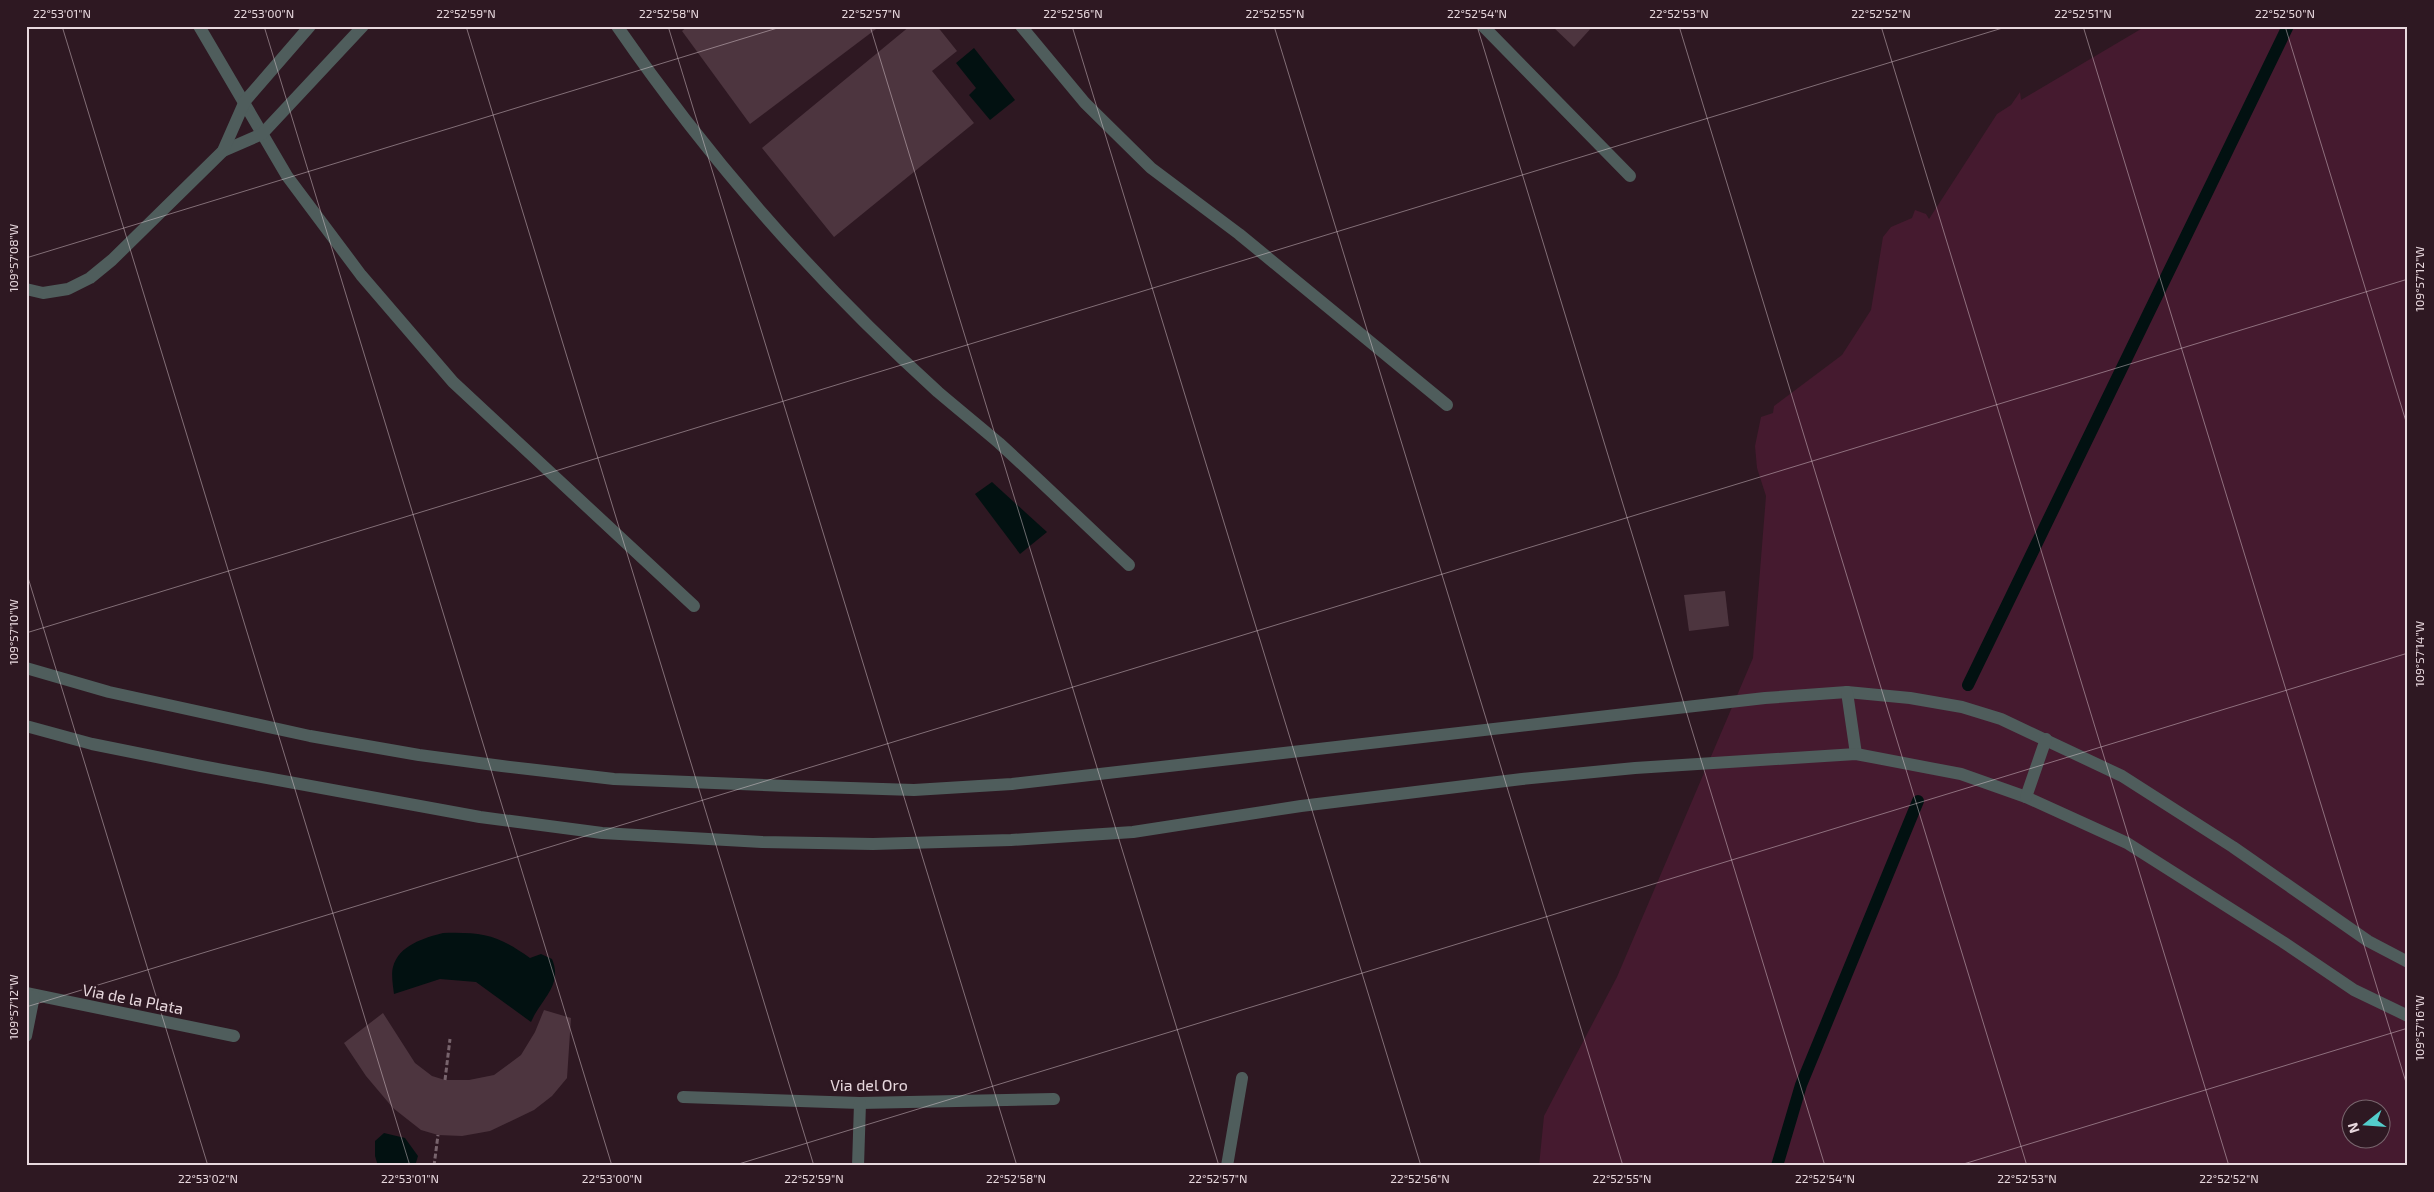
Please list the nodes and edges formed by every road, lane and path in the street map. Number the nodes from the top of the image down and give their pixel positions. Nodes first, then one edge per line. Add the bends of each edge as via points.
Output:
1 (199, 26) edge
2 (310, 26) edge
3 (363, 26) edge
4 (617, 26) edge
5 (1021, 26) edge
6 (1483, 26) edge
7 (245, 101) junction
8 (262, 134) junction
9 (223, 150) junction
10 (1630, 176) dead end
11 (26, 289) edge
12 (1446, 405) dead end
13 (1129, 565) dead end
14 (694, 606) dead end
15 (26, 668) edge
16 (1846, 692) junction
17 (26, 726) edge
18 (2046, 739) junction
19 (1856, 754) junction
20 (2026, 797) junction
21 (2408, 962) edge
22 (30, 994) edge
23 (2408, 1016) edge
24 (26, 1036) edge
25 (234, 1036) dead end
26 (450, 1039) dead end
27 (1242, 1078) dead end
28 (445, 1080) dead end
29 (683, 1096) dead end
30 (1054, 1099) dead end
31 (860, 1103) junction
32 (438, 1135) dead end
33 (434, 1166) edge
34 (858, 1166) edge
35 (1227, 1166) edge

1 - 7 street
2 - 7 street
3 - 8 street
4 - 13 street via 722,167 807,261 938,392
5 - 12 street via 1085,103 1151,168 1239,234
6 - 10 street
7 - 8 street
7 - 9 street
8 - 9 street
8 - 14 street via 288,176 361,275 453,382
9 - 11 street via 90,278 43,293
15 - 16 street via 109,692 211,715 419,755 614,779 914,790 1012,784 1303,753 1537,723
16 - 18 street via 1962,707 2001,719
16 - 19 street
17 - 19 street via 174,761 480,817 602,833 762,842 873,844 1133,832 1301,806 1522,779 1635,768
18 - 20 street
18 - 21 street via 2122,776 2233,847 2368,941
19 - 20 street via 1961,774
20 - 23 street via 2127,843 2354,990
22 - 24 street
22 - 25 street, Via de la Plata
26 - 28 path
27 - 35 street
29 - 31 street, Via del Oro
30 - 31 street, Via del Oro
31 - 34 street
32 - 33 path

